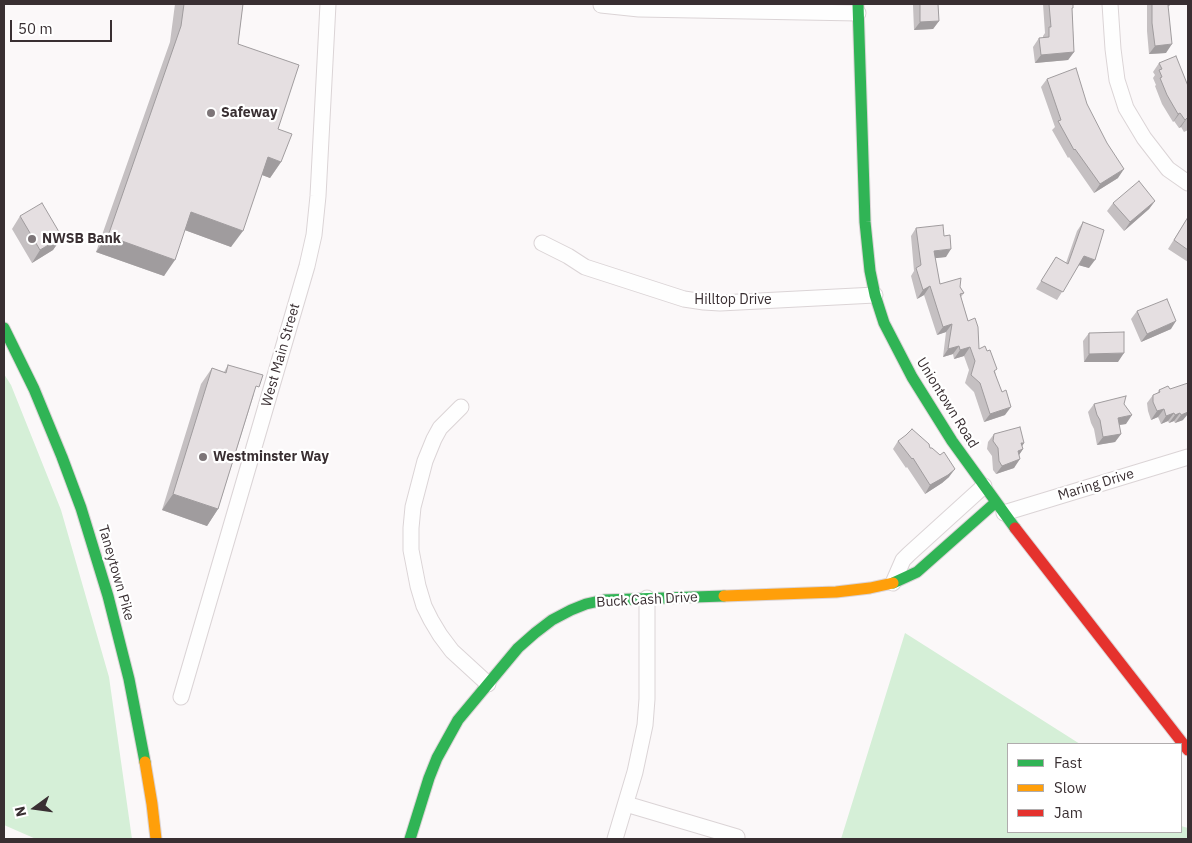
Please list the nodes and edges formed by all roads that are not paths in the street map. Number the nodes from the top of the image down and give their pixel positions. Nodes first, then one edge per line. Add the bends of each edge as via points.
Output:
1 (328, 4) edge
2 (1110, 4) edge
3 (601, 5) edge
4 (858, 8) edge
5 (1188, 183) edge
6 (542, 243) dead end
7 (875, 295) junction
8 (4, 328) edge
9 (461, 407) dead end
10 (1188, 457) edge
11 (984, 486) junction
12 (1000, 508) junction
13 (893, 583) junction
14 (647, 598) junction
15 (488, 684) junction
16 (181, 697) dead end
17 (1183, 734) edge
18 (1188, 750) edge
19 (626, 804) junction
20 (737, 837) dead end
21 (156, 839) edge
22 (410, 839) edge
23 (615, 839) edge

1 - 16 street, West Main Street via 314,235
2 - 5 street via 1112,49 1126,108 1168,169
3 - 4 street via 639,9
4 - 7 main road, Uniontown Road via 864,222
6 - 7 street, Hilltop Drive via 585,267 684,299 720,303
7 - 11 main road, Uniontown Road via 898,353 927,403
8 - 21 main road, Taneytown Pike via 62,457 108,596 141,738
9 - 15 street via 440,428 425,460 413,507 411,550 418,586 431,620 452,651
10 - 12 street, Maring Drive
11 - 12 main road, Uniontown Road
11 - 13 street via 903,560
12 - 13 main road, Buck Cash Drive via 917,572
12 - 17 main road, Uniontown Road
13 - 14 main road, Buck Cash Drive via 836,592
14 - 15 main road, Buck Cash Drive via 604,600 570,610 535,632
14 - 19 street via 645,725
15 - 22 main road, Buck Cash Drive via 446,740 429,778
17 - 18 main road, Uniontown Road
19 - 20 street
19 - 23 street

